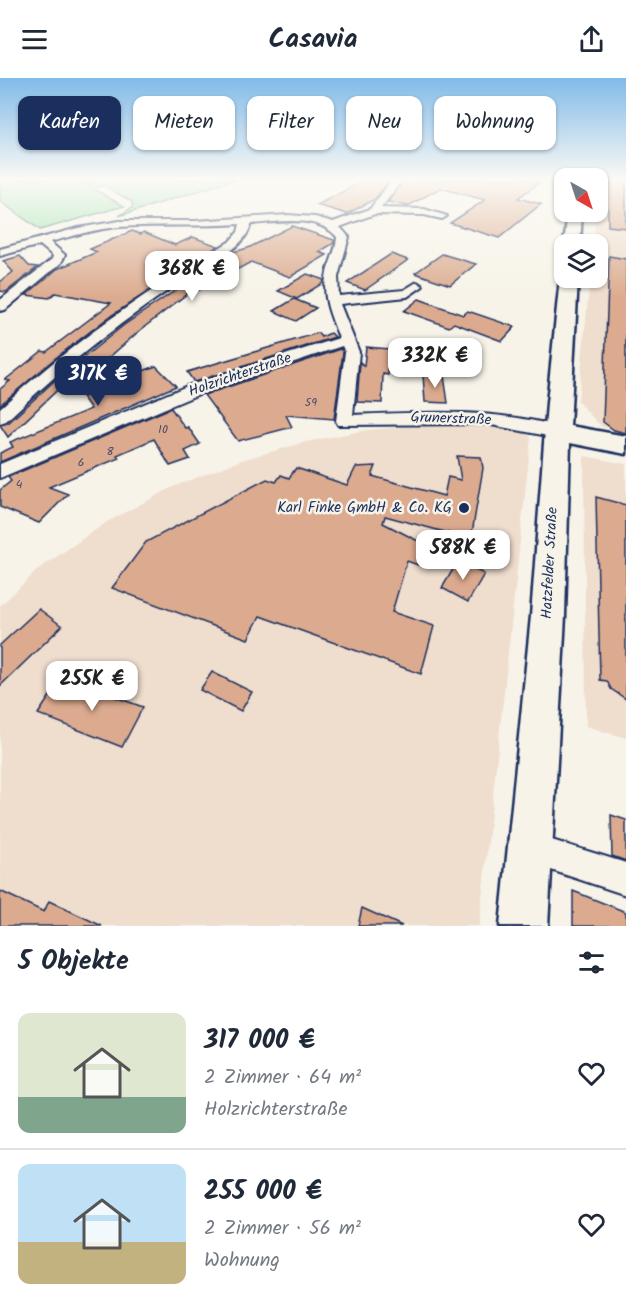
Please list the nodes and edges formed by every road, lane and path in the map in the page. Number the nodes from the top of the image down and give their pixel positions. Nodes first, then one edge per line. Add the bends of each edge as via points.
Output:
1 (293, 219) edge
2 (306, 219) edge
3 (352, 219) edge
4 (246, 221) junction
5 (333, 225) junction
6 (42, 241) junction
7 (0, 253) edge
8 (417, 286) dead end
9 (568, 288) edge
10 (333, 301) junction
11 (0, 307) edge
12 (349, 339) junction
13 (0, 417) edge
14 (558, 432) junction
15 (626, 445) edge
16 (0, 471) edge
17 (530, 848) junction
18 (626, 879) edge
19 (524, 926) edge

1 - 4 street
2 - 5 street
3 - 5 street
4 - 6 street via 119,224
4 - 13 street via 243,233 233,244 142,300
5 - 10 street via 343,237 332,277
6 - 7 street
6 - 11 street via 58,252 57,261
8 - 10 street via 407,293
9 - 14 main road, Hatzfelder Straße
10 - 12 street
12 - 14 street, Grunerstraße via 352,352 344,421 486,418
12 - 16 street, Holzrichterstraße via 184,394
14 - 15 main road
14 - 17 main road, Hatzfelder Straße
17 - 18 street
17 - 19 main road, Hatzfelder Straße

